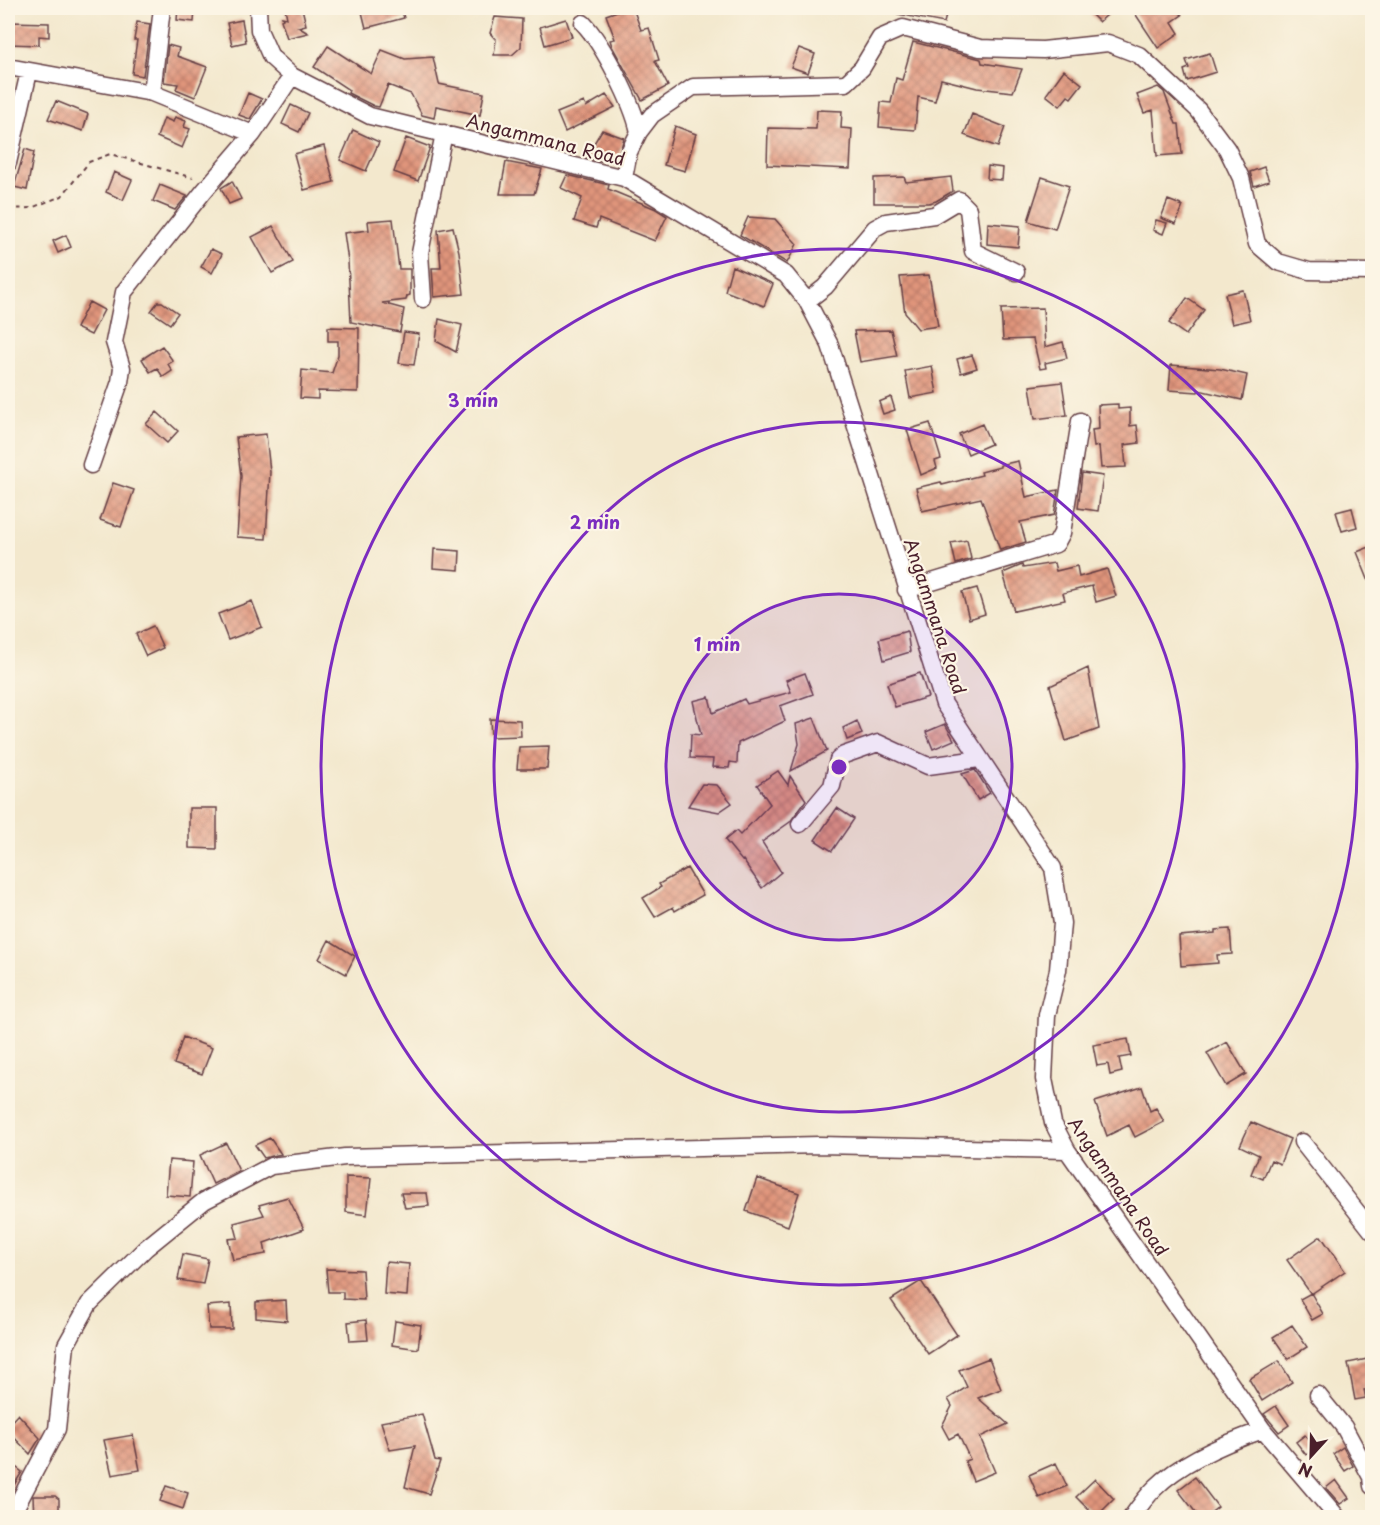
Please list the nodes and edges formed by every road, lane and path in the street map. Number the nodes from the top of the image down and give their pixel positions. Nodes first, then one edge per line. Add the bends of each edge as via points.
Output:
1 (162, 8) edge
2 (258, 8) edge
3 (583, 23) dead end
4 (8, 67) edge
5 (29, 72) junction
6 (292, 76) junction
7 (152, 93) junction
8 (639, 132) junction
9 (444, 133) junction
10 (254, 134) junction
11 (8, 163) edge
12 (624, 178) junction
13 (204, 191) junction
14 (8, 208) edge
15 (1016, 272) dead end
16 (1372, 272) edge
17 (423, 299) dead end
18 (807, 301) junction
19 (1080, 421) dead end
20 (90, 465) dead end
21 (906, 590) junction
22 (979, 759) junction
23 (800, 824) dead end
24 (1302, 1142) dead end
25 (1067, 1150) junction
26 (1372, 1231) edge
27 (1318, 1395) dead end
28 (1263, 1430) junction
29 (1372, 1486) edge
30 (9, 1515) edge
31 (1131, 1518) edge
32 (1338, 1518) edge

1 - 7 street
2 - 6 street, Angammana Road via 260,30 271,57
3 - 8 street via 594,35 635,115
4 - 5 street
5 - 7 street
5 - 11 street
6 - 9 street, Angammana Road via 370,116
6 - 10 street
7 - 10 street
8 - 12 street via 629,152
8 - 16 street via 652,115 693,87 846,83 862,68 880,38 903,28 980,48 1043,50 1108,43 1139,56 1204,118 1227,149 1240,178 1257,244 1278,262 1310,271
9 - 12 street, Angammana Road
9 - 17 street via 420,253
10 - 13 street
12 - 18 street, Angammana Road via 786,276
13 - 14 path via 195,179 110,154 89,162 62,196 31,208
13 - 20 street via 124,292 114,342 122,368 120,382
15 - 18 street via 974,251 968,209 958,200 934,215 886,222 875,228 825,287
18 - 21 street, Angammana Road via 830,345
19 - 21 street via 1062,533 1056,544
21 - 22 street, Angammana Road via 944,704
22 - 23 street via 928,766 878,743 844,755 838,760 832,786
22 - 25 street, Angammana Road via 1053,868 1062,922 1058,970 1047,1015 1044,1079 1053,1123
24 - 26 street
25 - 28 street, Angammana Road
25 - 30 street via 819,1145 345,1157 271,1166 204,1201 146,1248 89,1304 66,1345 57,1429
27 - 29 street via 1344,1427
28 - 31 street via 1193,1460 1155,1487
28 - 32 street, Angammana Road

